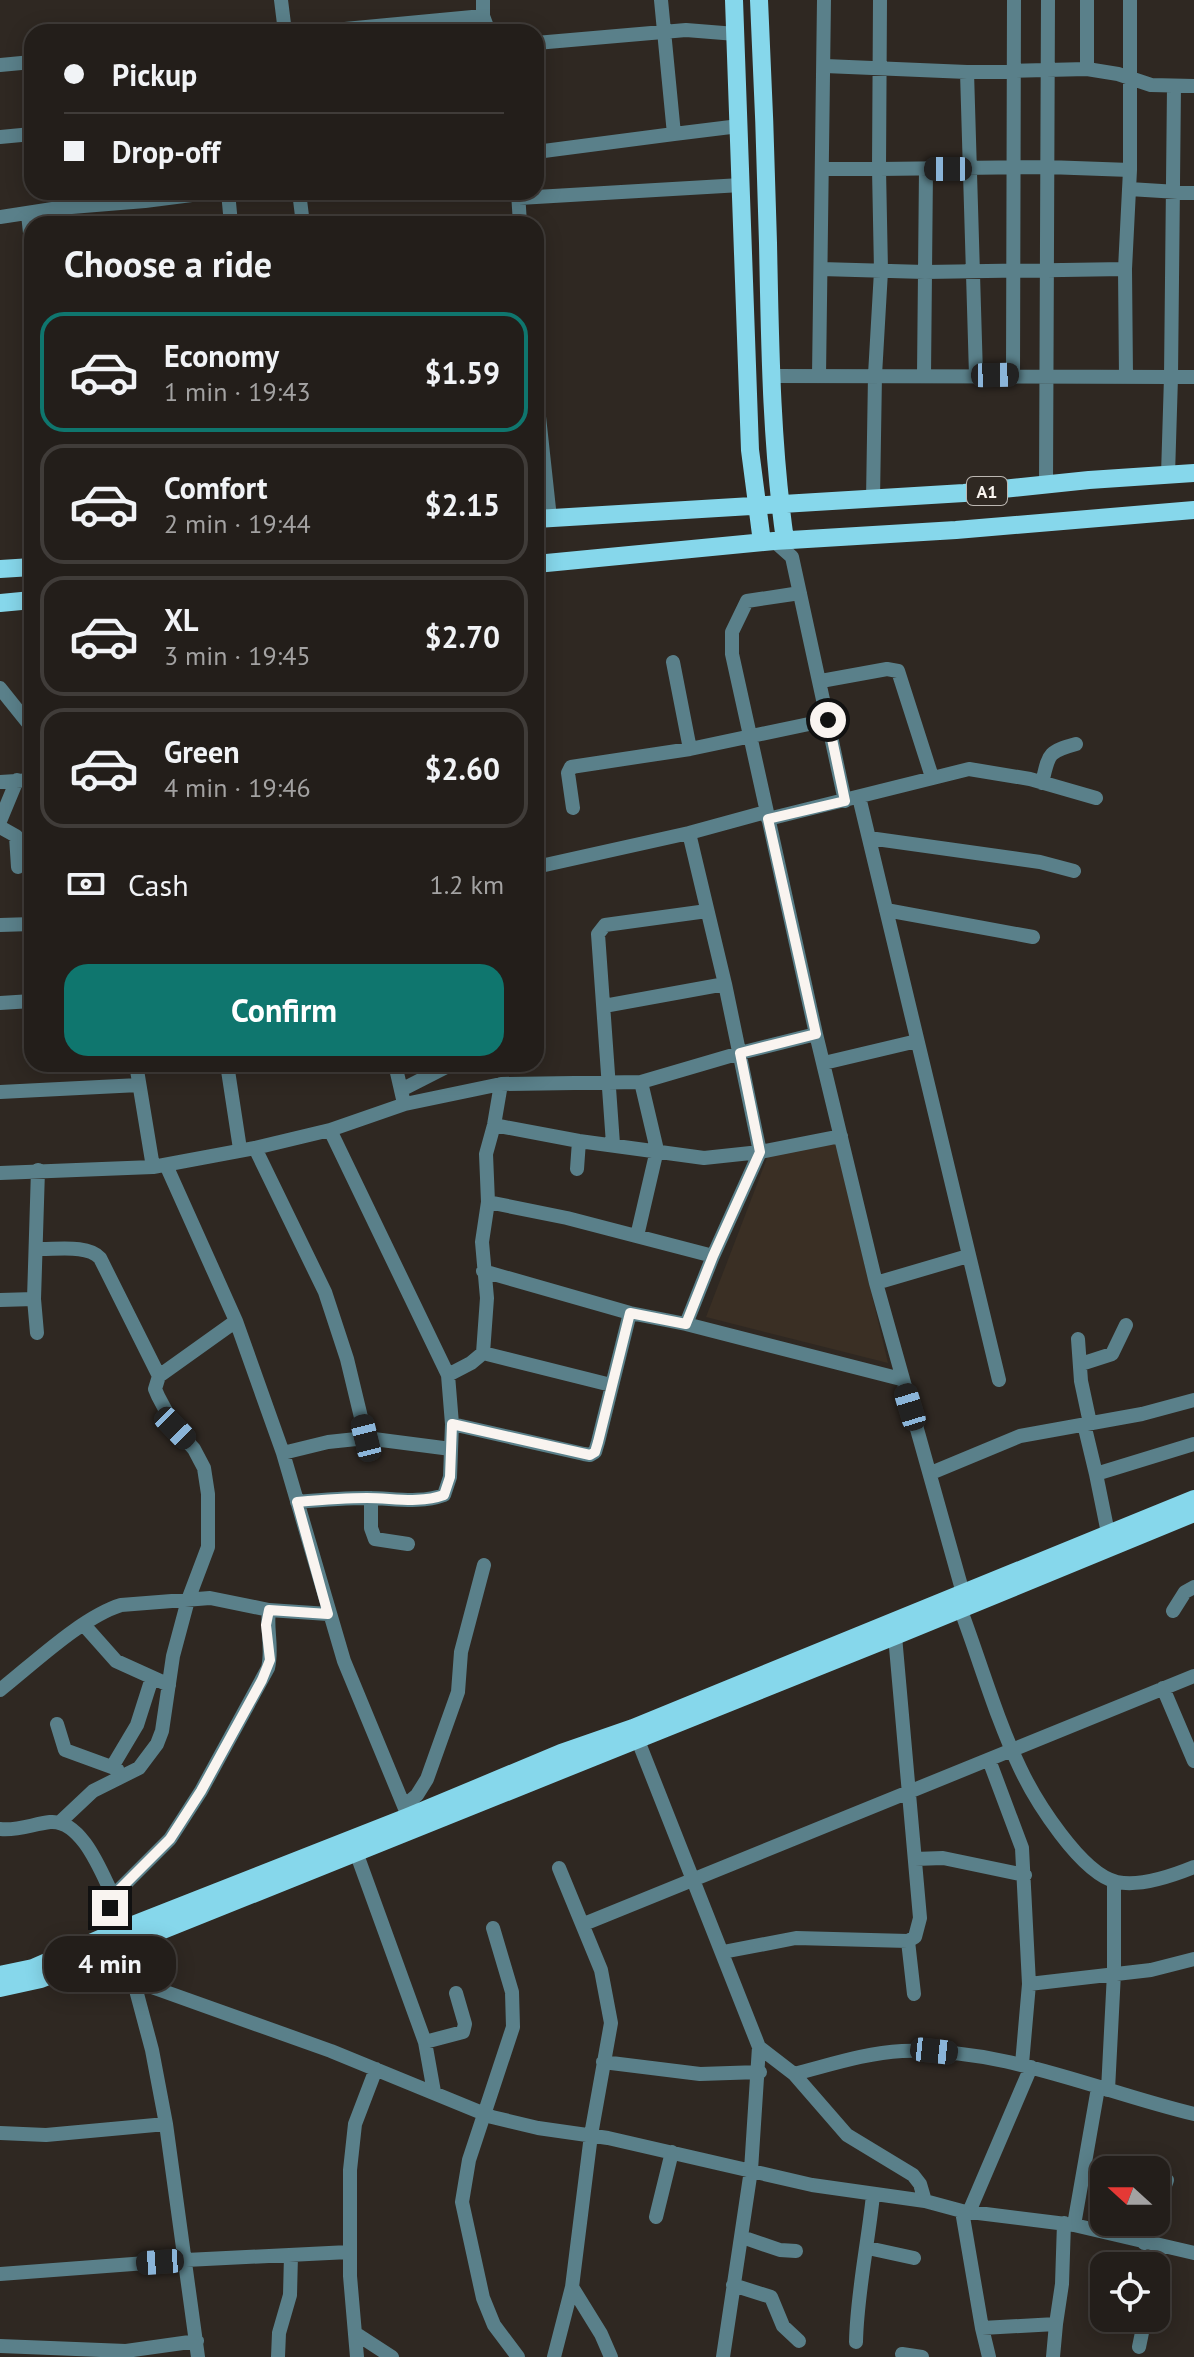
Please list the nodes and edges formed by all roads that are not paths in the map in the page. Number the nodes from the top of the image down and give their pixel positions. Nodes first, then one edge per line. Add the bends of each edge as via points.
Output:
1 (281, 0) edge
2 (483, 0) edge
3 (661, 0) edge
4 (734, 0) edge
5 (759, 0) edge
6 (824, 0) edge
7 (880, 0) edge
8 (1014, 0) edge
9 (1048, 0) edge
10 (1087, 0) edge
11 (1130, 0) edge
12 (483, 16) junction
13 (284, 24) edge
14 (434, 24) edge
15 (486, 24) edge
16 (663, 32) junction
17 (736, 34) junction
18 (544, 42) edge
19 (24, 63) edge
20 (0, 65) edge
21 (825, 66) junction
22 (878, 68) junction
23 (1047, 68) junction
24 (1087, 69) junction
25 (1012, 70) junction
26 (967, 72) junction
27 (1128, 78) junction
28 (1174, 86) junction
29 (1194, 86) edge
30 (739, 126) junction
31 (674, 134) junction
32 (24, 135) edge
33 (0, 137) edge
34 (544, 151) edge
35 (1047, 167) junction
36 (1013, 168) junction
37 (823, 169) junction
38 (879, 169) junction
39 (926, 169) junction
40 (970, 169) junction
41 (1130, 170) junction
42 (741, 185) junction
43 (1129, 189) junction
44 (1172, 192) junction
45 (1194, 193) edge
46 (544, 194) edge
47 (60, 200) edge
48 (153, 200) edge
49 (59, 208) junction
50 (28, 214) joint
51 (0, 217) edge
52 (821, 269) junction
53 (1013, 269) junction
54 (1125, 269) junction
55 (1045, 270) junction
56 (881, 271) junction
57 (971, 271) junction
58 (925, 272) junction
59 (875, 375) junction
60 (976, 375) junction
61 (1013, 375) junction
62 (771, 376) junction
63 (819, 376) junction
64 (924, 376) junction
65 (1045, 376) junction
66 (1126, 377) junction
67 (1171, 377) junction
68 (1194, 377) edge
69 (1194, 473) edge
70 (1168, 475) junction
71 (1046, 484) junction
72 (873, 499) junction
73 (780, 505) junction
74 (758, 506) junction
75 (1194, 510) edge
76 (544, 518) edge
77 (773, 541) junction
78 (544, 563) edge
79 (24, 568) edge
80 (0, 569) edge
81 (800, 593) junction
82 (24, 601) edge
83 (0, 603) edge
84 (673, 662) dead end
85 (821, 681) junction
86 (0, 688) edge
87 (24, 718) edge
88 (828, 720) junction
89 (748, 738) junction
90 (1076, 744) dead end
91 (690, 749) junction
92 (932, 777) junction
93 (24, 780) edge
94 (0, 782) edge
95 (1042, 783) junction
96 (4, 794) edge
97 (1096, 798) dead end
98 (852, 799) junction
99 (573, 808) dead end
100 (767, 816) junction
101 (0, 824) edge
102 (689, 833) junction
103 (869, 838) junction
104 (544, 865) edge
105 (18, 867) dead end
106 (1074, 871) dead end
107 (886, 910) junction
108 (707, 911) junction
109 (24, 924) edge
110 (0, 925) edge
111 (1033, 937) dead end
112 (725, 984) junction
113 (24, 1002) edge
114 (0, 1003) edge
115 (604, 1006) junction
116 (816, 1034) junction
117 (917, 1041) junction
118 (740, 1053) junction
119 (824, 1063) junction
120 (137, 1072) edge
121 (229, 1072) edge
122 (397, 1072) edge
123 (440, 1072) edge
124 (609, 1082) junction
125 (641, 1082) junction
126 (501, 1084) junction
127 (139, 1085) junction
128 (0, 1092) edge
129 (403, 1097) junction
130 (494, 1125) junction
131 (330, 1130) junction
132 (841, 1136) junction
133 (579, 1141) junction
134 (613, 1144) junction
135 (248, 1149) junction
136 (657, 1150) junction
137 (760, 1152) junction
138 (160, 1166) junction
139 (577, 1169) dead end
140 (38, 1170) junction
141 (0, 1173) edge
142 (488, 1202) junction
143 (637, 1236) junction
144 (36, 1249) junction
145 (713, 1256) junction
146 (968, 1256) junction
147 (483, 1271) junction
148 (876, 1283) junction
149 (34, 1299) junction
150 (0, 1300) edge
151 (630, 1313) junction
152 (236, 1321) junction
153 (686, 1324) junction
154 (1126, 1325) dead end
155 (37, 1333) dead end
156 (1078, 1339) dead end
157 (483, 1353) junction
158 (1081, 1364) junction
159 (448, 1375) junction
160 (159, 1376) junction
161 (901, 1379) junction
162 (999, 1380) dead end
163 (611, 1385) junction
164 (1193, 1405) edge
165 (452, 1424) junction
166 (1087, 1424) junction
167 (366, 1438) junction
168 (1194, 1444) edge
169 (451, 1449) junction
170 (283, 1453) junction
171 (931, 1473) junction
172 (1096, 1474) junction
173 (371, 1498) junction
174 (1194, 1499) edge
175 (297, 1502) junction
176 (1194, 1513) edge
177 (1108, 1533) junction
178 (408, 1544) dead end
179 (484, 1565) dead end
180 (1194, 1587) edge
181 (188, 1600) junction
182 (961, 1601) junction
183 (269, 1610) junction
184 (1173, 1611) dead end
185 (328, 1614) junction
186 (84, 1625) junction
187 (895, 1636) junction
188 (1194, 1676) edge
189 (152, 1678) junction
190 (169, 1685) junction
191 (1163, 1688) junction
192 (0, 1690) edge
193 (57, 1724) dead end
194 (637, 1738) junction
195 (1012, 1750) junction
196 (989, 1760) junction
197 (1194, 1760) edge
198 (112, 1767) junction
199 (129, 1774) junction
200 (910, 1794) junction
201 (409, 1818) junction
202 (59, 1823) junction
203 (2, 1829) edge
204 (0, 1845) edge
205 (356, 1852) junction
206 (915, 1859) junction
207 (1194, 1867) edge
208 (559, 1868) dead end
209 (1025, 1875) junction
210 (692, 1880) junction
211 (1114, 1882) junction
212 (113, 1896) junction
213 (584, 1924) junction
214 (493, 1928) dead end
215 (121, 1938) junction
216 (908, 1941) junction
217 (723, 1952) junction
218 (1194, 1959) edge
219 (1114, 1973) junction
220 (0, 1975) edge
221 (135, 1981) junction
222 (1029, 1984) junction
223 (0, 1988) edge
224 (456, 1993) dead end
225 (914, 1994) dead end
226 (425, 2042) junction
227 (759, 2047) junction
228 (603, 2062) junction
229 (1027, 2066) junction
230 (376, 2069) junction
231 (760, 2072) junction
232 (794, 2074) junction
233 (1103, 2089) junction
234 (434, 2092) junction
235 (486, 2114) junction
236 (1194, 2114) edge
237 (166, 2124) junction
238 (0, 2133) edge
239 (591, 2135) junction
240 (672, 2152) junction
241 (751, 2170) junction
242 (873, 2195) junction
243 (925, 2201) junction
244 (966, 2211) junction
245 (656, 2217) dead end
246 (1069, 2224) junction
247 (1152, 2236) edge
248 (742, 2237) junction
249 (1152, 2245) junction
250 (868, 2248) junction
251 (796, 2251) dead end
252 (349, 2252) junction
253 (1153, 2252) edge
254 (1194, 2253) edge
255 (291, 2255) junction
256 (914, 2258) dead end
257 (186, 2260) junction
258 (0, 2274) edge
259 (733, 2285) junction
260 (572, 2287) junction
261 (1056, 2324) junction
262 (982, 2328) junction
263 (1142, 2332) edge
264 (355, 2333) junction
265 (197, 2341) junction
266 (799, 2341) dead end
267 (856, 2342) dead end
268 (0, 2346) edge
269 (1139, 2347) dead end
270 (902, 2354) dead end
271 (198, 2357) edge
272 (278, 2357) edge
273 (357, 2357) edge
274 (392, 2357) edge
275 (518, 2357) edge
276 (554, 2357) edge
277 (611, 2357) edge
278 (723, 2357) edge
279 (922, 2357) edge
280 (989, 2357) edge
281 (1053, 2357) edge

1 - 13 street
2 - 12 street
3 - 16 street
4 - 17 main road
5 - 62 main road
6 - 21 street
7 - 22 street
8 - 25 street
9 - 23 street
10 - 24 street
11 - 27 street
12 - 14 street
12 - 15 street
16 - 17 street
16 - 18 street
16 - 31 street
17 - 30 main road
19 - 20 street
21 - 22 street
21 - 37 street
22 - 26 street
22 - 38 street
23 - 24 street
23 - 25 street
23 - 35 street
24 - 27 street
25 - 26 street
25 - 36 street
26 - 40 street
27 - 28 street
27 - 41 street
28 - 29 street
28 - 44 street
30 - 31 street
30 - 42 main road
31 - 34 street
32 - 33 street
35 - 36 street
35 - 41 street
35 - 55 street
36 - 40 street
36 - 53 street
37 - 38 street
37 - 52 street
38 - 39 street
38 - 56 street
39 - 40 street
39 - 58 street
40 - 57 street
41 - 43 street
42 - 46 street
42 - 74 main road via 750,450
43 - 44 street
43 - 54 street
44 - 45 street
44 - 67 street
47 - 49 street
48 - 49 street
49 - 50 street
50 - 51 street
52 - 56 street
52 - 63 street
53 - 55 street
53 - 57 street
53 - 61 street
54 - 55 street
54 - 66 street
55 - 65 street
56 - 58 street
56 - 59 street
57 - 58 street
57 - 60 street
58 - 64 street
59 - 63 street
59 - 64 street
59 - 72 street
60 - 61 street
60 - 64 street
61 - 65 street
62 - 63 street
62 - 73 main road
65 - 66 street
65 - 71 street
66 - 67 street
67 - 68 street
67 - 70 street
69 - 70 main road, A1
70 - 71 main road, A1
71 - 72 main road, A1
72 - 73 main road, A1
73 - 74 main road, A1
73 - 77 main road
74 - 76 main road, A1
74 - 77 main road
75 - 77 main road, A1
77 - 78 main road, A1
77 - 81 street via 792,557
79 - 80 main road
81 - 85 street
81 - 89 street via 747,601 732,632
82 - 83 main road
84 - 91 street
85 - 88 street
85 - 92 street via 898,671
86 - 87 street
88 - 89 street
88 - 98 street
89 - 91 street
89 - 100 street
90 - 95 street via 1049,755
91 - 99 street via 571,767
92 - 95 street via 969,769
92 - 98 street
93 - 94 street
93 - 96 street
95 - 97 street
96 - 101 street
98 - 100 street
98 - 103 street
100 - 102 street
100 - 116 street
101 - 105 street via 16,836
102 - 104 street
102 - 108 street
103 - 106 street
103 - 107 street
107 - 111 street
107 - 117 street
108 - 112 street
108 - 115 street via 600,928
109 - 110 street
112 - 115 street
112 - 118 street
113 - 114 street
115 - 124 street
116 - 118 street
116 - 119 street
117 - 119 street
117 - 146 street
118 - 125 street
118 - 137 street
119 - 132 street
120 - 127 street
121 - 135 street
122 - 129 street
123 - 129 street
124 - 125 street
124 - 126 street
124 - 134 street
125 - 136 street
126 - 129 street
126 - 130 street
127 - 128 street
127 - 138 street
129 - 131 street
130 - 133 street
130 - 142 street via 486,1154
131 - 135 street
131 - 159 street
132 - 137 street
132 - 148 street
133 - 134 street
133 - 139 street
134 - 136 street
135 - 138 street
135 - 167 street via 325,1292
136 - 137 street via 704,1158
136 - 143 street
137 - 145 street
138 - 140 street
138 - 152 street
140 - 141 street
140 - 144 street
142 - 143 street
142 - 147 street via 482,1224
143 - 145 street
144 - 149 street
144 - 160 street via 95,1252
145 - 153 street
146 - 148 street
146 - 162 street
147 - 151 street
147 - 157 street
148 - 161 street
149 - 150 street
149 - 155 street
151 - 153 street
151 - 163 street
152 - 160 street
152 - 170 street
153 - 161 street
154 - 158 street via 1112,1354
156 - 158 street
157 - 159 street
157 - 163 street
158 - 166 street
159 - 165 street
160 - 181 street via 158,1396 200,1459 206,1480 209,1540
161 - 171 street
163 - 165 street via 590,1455
164 - 166 street
165 - 169 street
166 - 171 street via 1020,1436
166 - 172 street
167 - 169 street
167 - 170 street
168 - 172 street
169 - 173 street via 444,1495
170 - 175 street
171 - 182 street
172 - 177 street
173 - 175 street
173 - 178 street via 375,1539
174 - 177 main road
175 - 185 street
176 - 182 main road
177 - 182 main road
179 - 201 street via 461,1652 458,1692
180 - 184 street
181 - 183 street via 210,1598
181 - 186 street via 121,1605
181 - 190 street
182 - 187 main road
182 - 195 street
182 - 201 main road via 561,1753
183 - 185 street
183 - 212 street via 270,1660 262,1680 170,1839
185 - 201 street
186 - 189 street via 116,1661
186 - 192 street
187 - 194 main road
187 - 200 street
188 - 191 street
189 - 190 street
189 - 198 street via 137,1725
190 - 199 street via 157,1744
191 - 195 street
191 - 197 street
193 - 198 street via 65,1750
194 - 201 main road
194 - 210 street
195 - 196 street
195 - 211 street via 1078,1857
196 - 200 street
196 - 209 street via 1019,1836
198 - 199 street
199 - 202 street via 93,1791
200 - 206 street
200 - 210 street
201 - 205 main road
201 - 215 main road
202 - 203 street
202 - 212 street via 88,1847
203 - 204 street
205 - 215 main road
205 - 226 street
206 - 209 street via 943,1858
206 - 216 street via 920,1918 915,1937
207 - 211 street via 1133,1883
208 - 213 street
209 - 222 street
210 - 213 street
210 - 217 street
211 - 219 street
212 - 215 street via 110,1908
213 - 228 street via 610,2013
214 - 235 street via 514,2013
215 - 220 main road
215 - 221 street
215 - 223 main road via 41,1979
216 - 217 street via 796,1938
216 - 225 street
217 - 227 street
218 - 219 street
219 - 222 street
219 - 233 street
221 - 230 street
221 - 237 street
222 - 229 street
224 - 226 street via 463,2032
226 - 234 street
227 - 231 street
227 - 232 street
228 - 231 street via 700,2074
228 - 239 street
229 - 232 street via 901,2051
229 - 233 street
229 - 244 street via 1015,2110
230 - 234 street
230 - 252 street via 353,2137
231 - 241 street
232 - 243 street via 847,2135 913,2175
233 - 236 street
233 - 246 street
234 - 235 street
235 - 239 street
235 - 275 street via 469,2160 462,2202 483,2298 494,2325
237 - 238 street via 46,2135
237 - 257 street
239 - 240 street
239 - 260 street
240 - 241 street
240 - 245 street
241 - 242 street
241 - 248 street
242 - 243 street
242 - 250 street
243 - 244 street
244 - 246 street
244 - 262 street
246 - 249 street
246 - 261 street
247 - 249 street
248 - 251 street
248 - 259 street
249 - 253 street
249 - 254 street
250 - 256 street
250 - 267 street
252 - 255 street
252 - 264 street
255 - 257 street
255 - 272 street via 290,2295
257 - 258 street
257 - 265 street
259 - 266 street via 771,2297 783,2326
259 - 278 street
260 - 276 street
260 - 277 street
261 - 262 street
261 - 281 street
262 - 280 street
263 - 269 street
264 - 273 street
264 - 274 street
265 - 268 street via 126,2351
265 - 271 street
270 - 279 street

